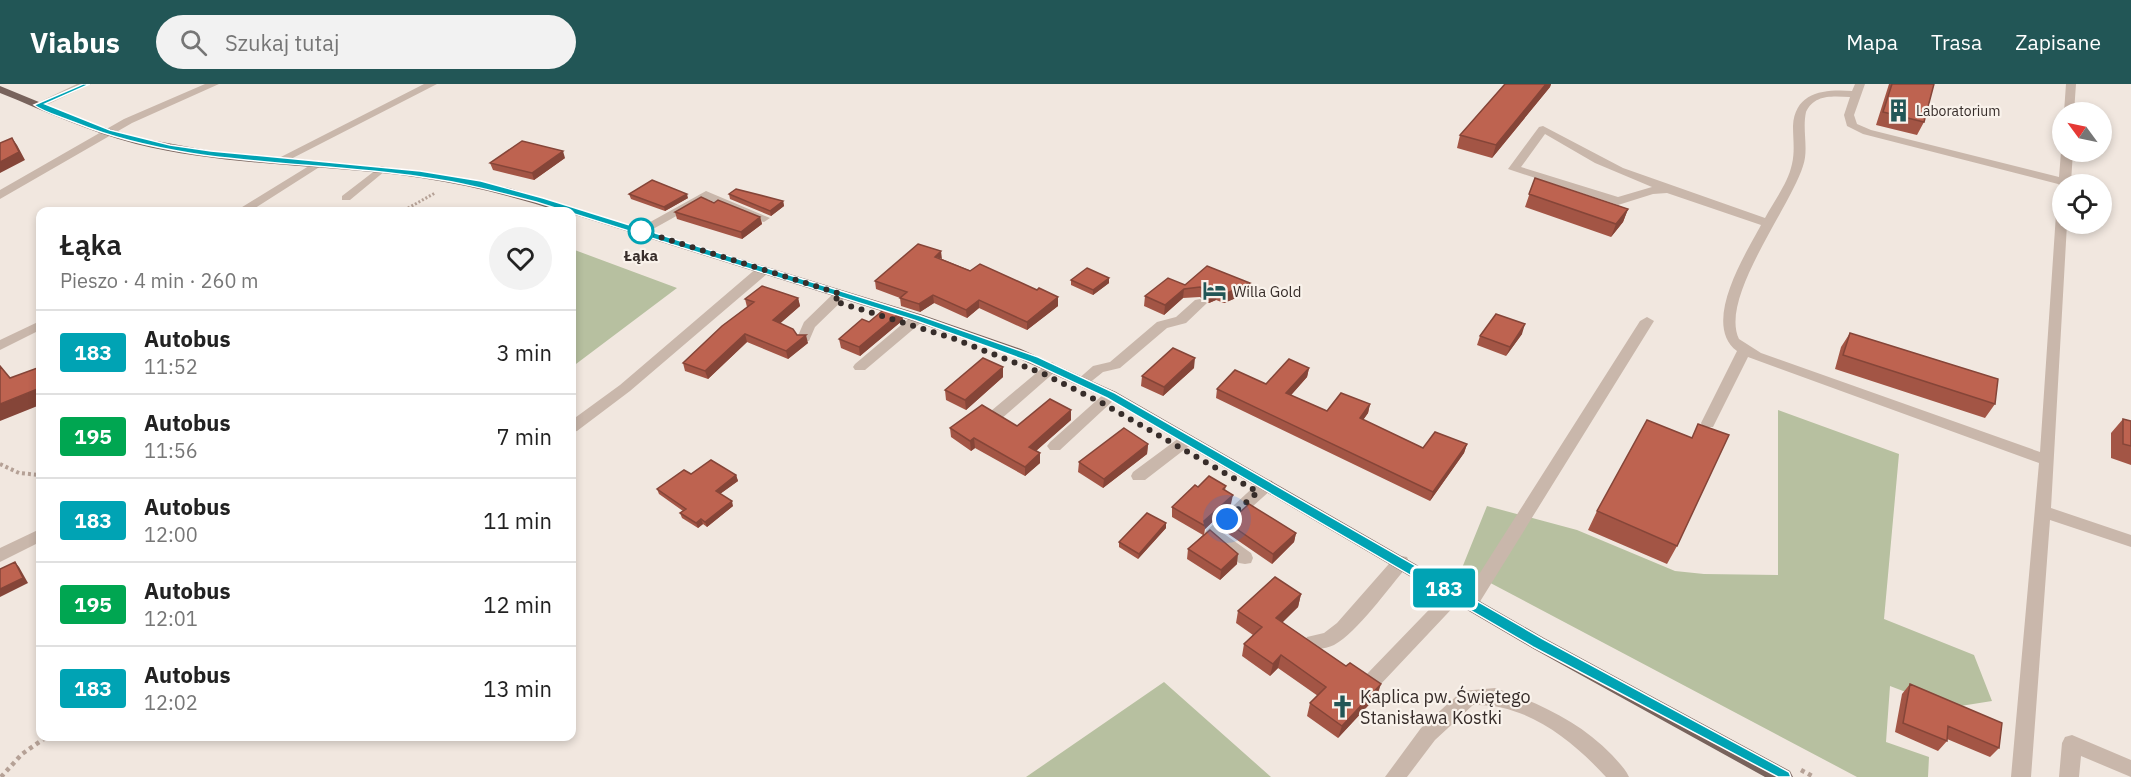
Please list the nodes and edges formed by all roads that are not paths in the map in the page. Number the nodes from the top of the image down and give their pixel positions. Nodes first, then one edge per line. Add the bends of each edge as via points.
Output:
1 (86, 84) edge
2 (214, 84) edge
3 (432, 84) edge
4 (2071, 84) edge
5 (1858, 89) edge
6 (2, 92) edge
7 (2070, 102) edge
8 (38, 105) junction
9 (107, 132) junction
10 (281, 160) junction
11 (317, 164) junction
12 (381, 169) junction
13 (2052, 180) edge
14 (1672, 189) junction
15 (0, 195) edge
16 (346, 198) dead end
17 (248, 207) edge
18 (559, 207) edge
19 (576, 212) edge
20 (764, 218) dead end
21 (1767, 224) junction
22 (640, 231) junction
23 (2061, 234) edge
24 (763, 270) junction
25 (841, 294) junction
26 (1200, 303) dead end
27 (918, 318) junction
28 (1647, 321) dead end
29 (36, 327) edge
30 (804, 338) edge
31 (0, 346) edge
32 (1745, 349) junction
33 (860, 367) dead end
34 (1052, 367) junction
35 (1083, 381) junction
36 (1111, 395) junction
37 (996, 415) edge
38 (1708, 423) dead end
39 (576, 424) edge
40 (1188, 439) junction
41 (1055, 446) dead end
42 (2047, 460) junction
43 (1139, 476) dead end
44 (1266, 485) junction
45 (2043, 511) junction
46 (36, 537) edge
47 (2131, 541) edge
48 (0, 556) edge
49 (1245, 558) dead end
50 (1401, 562) junction
51 (1463, 598) junction
52 (1313, 642) edge
53 (1372, 681) edge
54 (2131, 769) edge
55 (2026, 775) edge
56 (1395, 777) edge
57 (1619, 777) edge
58 (1783, 777) edge
59 (2069, 777) edge

1 - 8 street
2 - 9 street
3 - 10 street
4 - 7 street
5 - 13 street via 1849,115 1852,126
5 - 21 street via 1824,93 1805,103 1800,115 1800,157
6 - 8 main road
8 - 9 main road
9 - 10 main road via 211,154
9 - 15 street
10 - 11 main road
11 - 12 main road
11 - 17 street
12 - 16 street
12 - 18 main road via 481,184
14 - 14 street via 1618,201 1514,169 1543,129 1599,161
14 - 21 street
19 - 22 main road
20 - 22 street via 706,195
21 - 32 street via 1739,284 1730,319 1731,336
22 - 24 main road
23 - 42 street
24 - 25 main road
24 - 39 street via 625,388
25 - 27 main road
25 - 30 street via 809,325
26 - 35 street via 1181,320 1162,325 1115,364 1098,369
27 - 33 street
27 - 34 main road
28 - 51 street
29 - 31 street
32 - 38 street
32 - 42 street via 1774,363
34 - 35 main road
34 - 37 street
35 - 36 main road
36 - 40 main road
36 - 41 street
40 - 43 street
40 - 44 main road
42 - 45 street
44 - 49 street via 1212,533
44 - 50 main road
45 - 47 street
45 - 55 street
46 - 48 street
50 - 51 main road
50 - 52 street via 1343,628 1328,640
51 - 53 street
51 - 58 main road
54 - 59 street via 2072,743
56 - 57 street via 1428,734 1469,697 1495,696 1534,710 1567,729

